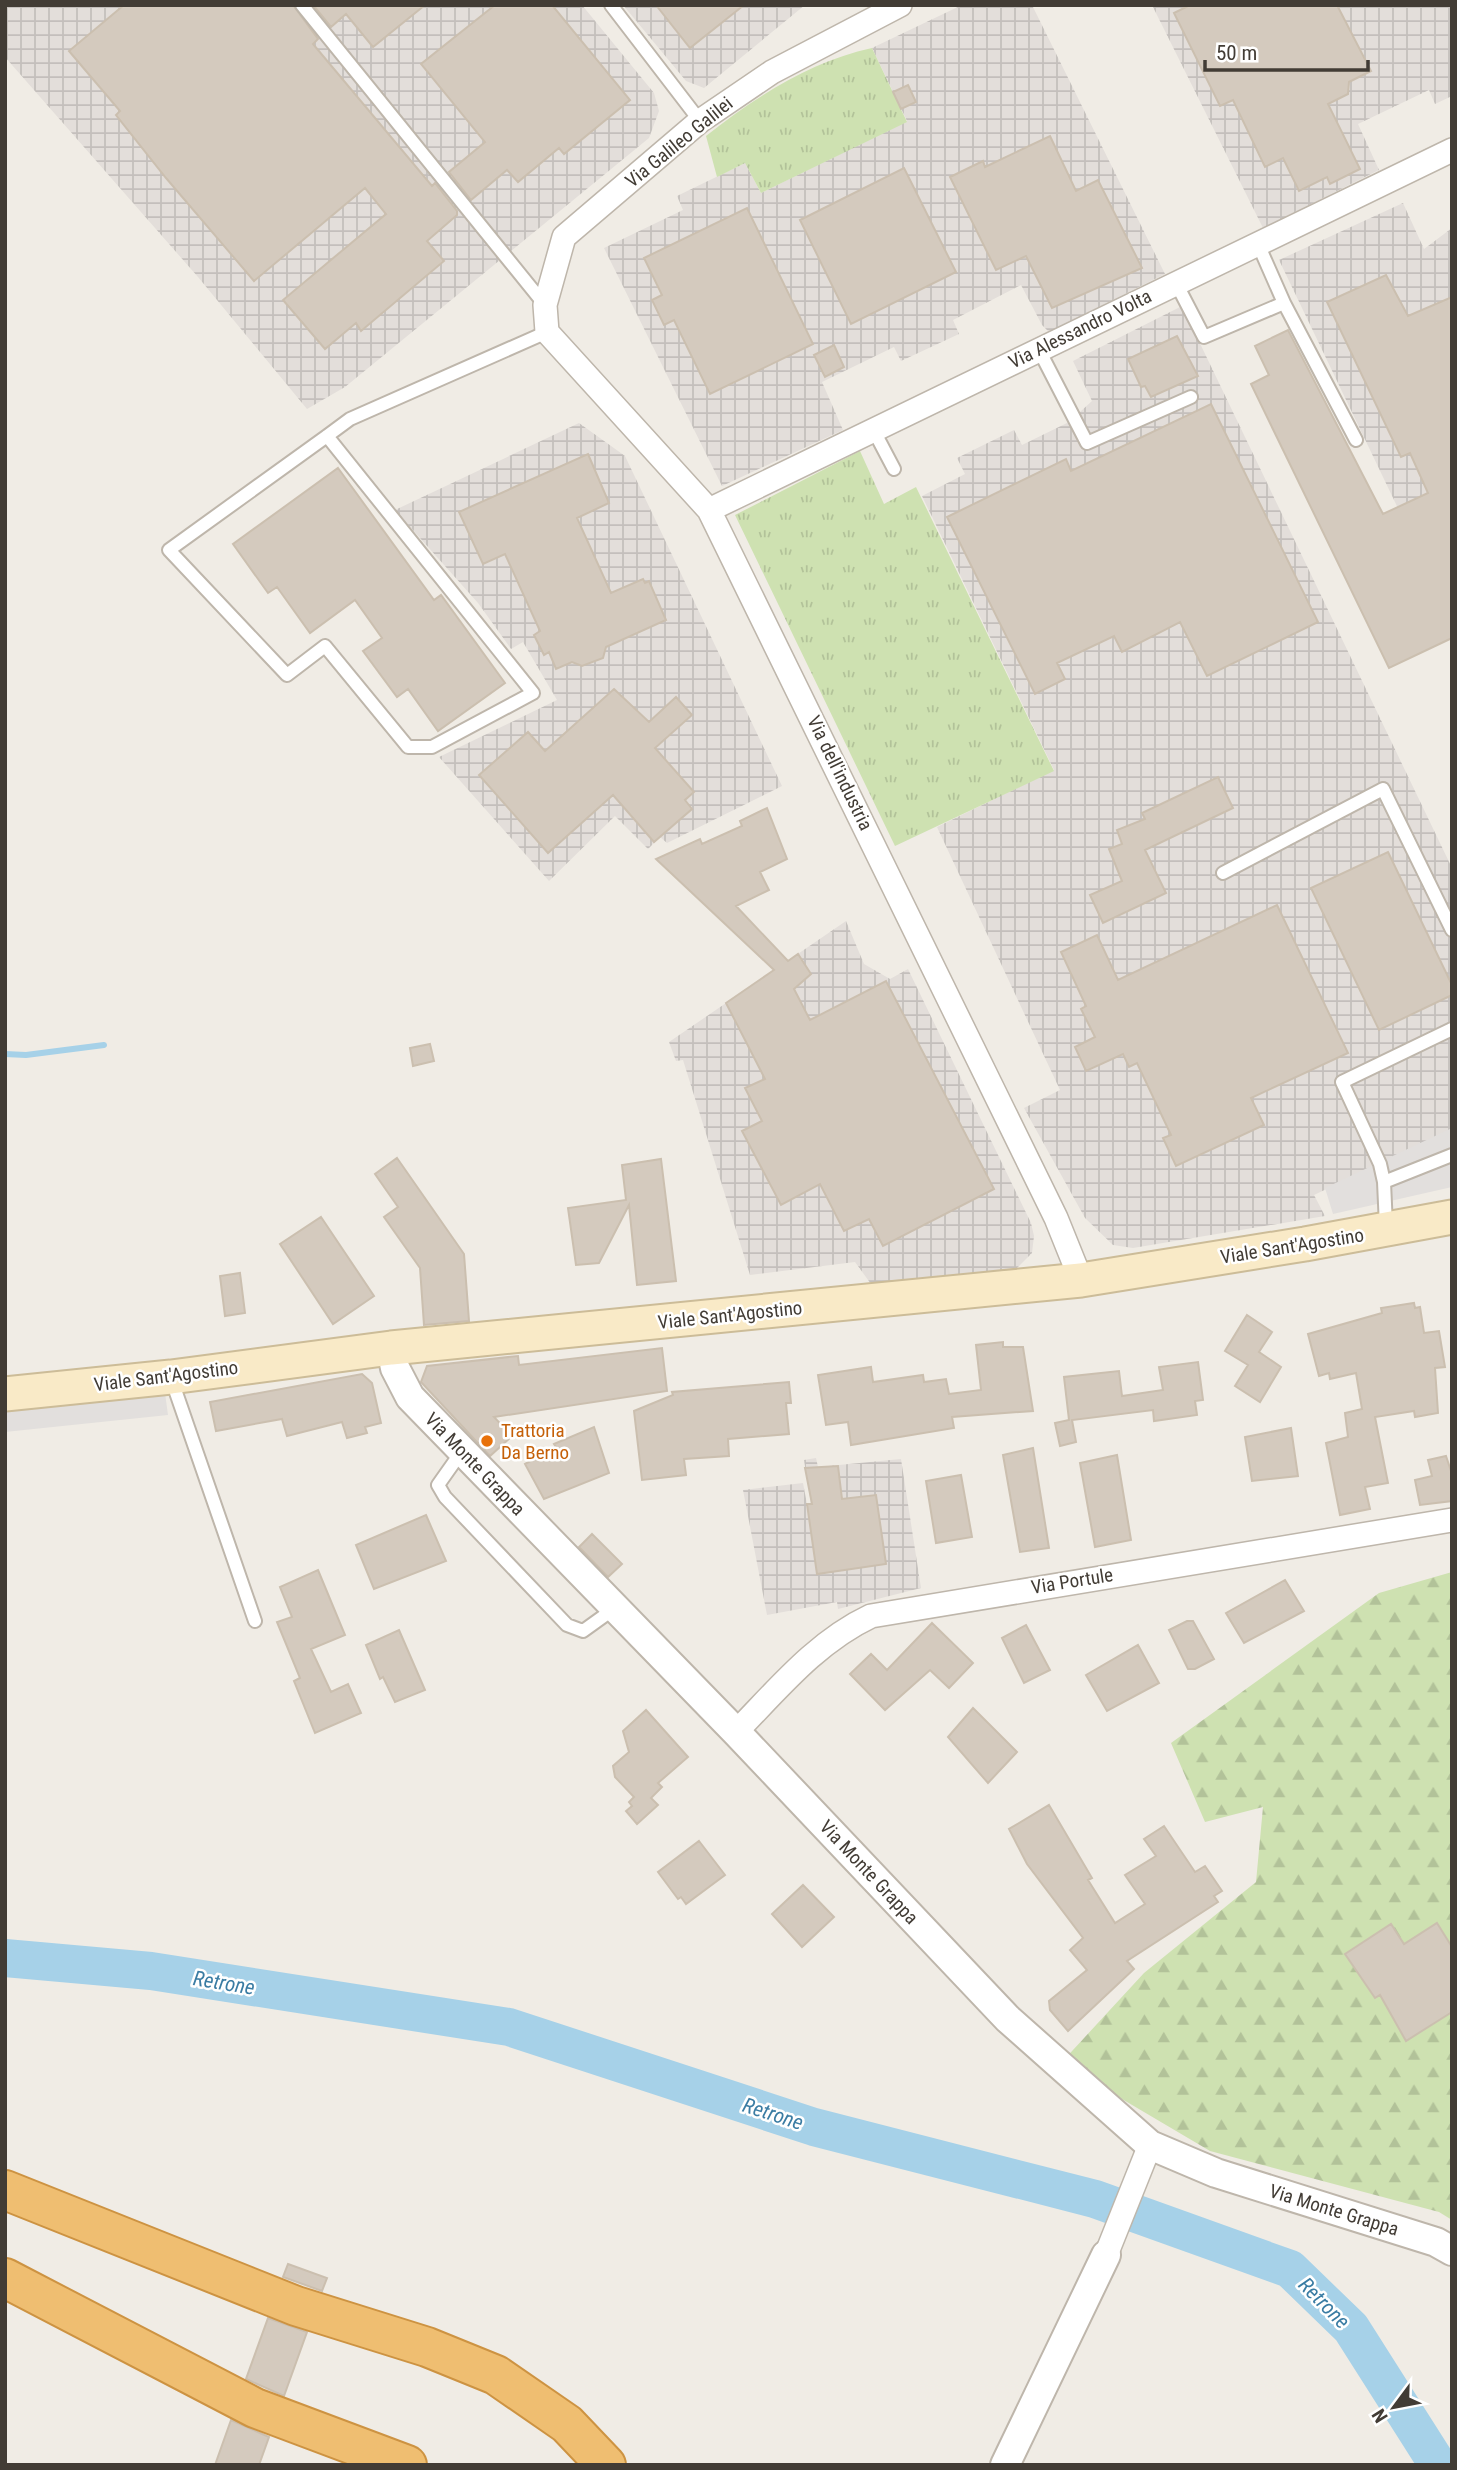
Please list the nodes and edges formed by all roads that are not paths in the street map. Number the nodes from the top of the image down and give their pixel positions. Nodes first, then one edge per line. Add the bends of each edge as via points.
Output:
1 (302, 5) edge
2 (611, 5) edge
3 (900, 5) edge
4 (699, 121) junction
5 (1452, 150) edge
6 (1258, 244) junction
7 (1176, 283) junction
8 (1284, 303) junction
9 (545, 305) junction
10 (547, 332) junction
11 (1038, 348) junction
12 (1191, 397) dead end
13 (874, 432) junction
14 (327, 436) junction
15 (1356, 440) dead end
16 (894, 469) dead end
17 (709, 510) junction
18 (1223, 873) dead end
19 (1452, 930) edge
20 (1452, 1029) edge
21 (1452, 1155) edge
22 (1384, 1182) junction
23 (1452, 1217) edge
24 (1386, 1230) junction
25 (1081, 1280) junction
26 (391, 1348) junction
27 (171, 1377) junction
28 (5, 1394) edge
29 (463, 1451) junction
30 (1452, 1520) edge
31 (615, 1608) junction
32 (255, 1620) dead end
33 (736, 1732) junction
34 (1150, 2145) junction
35 (5, 2190) edge
36 (1452, 2251) edge
37 (1106, 2255) joint
38 (5, 2278) edge
39 (407, 2465) edge
40 (606, 2465) edge
41 (1005, 2465) edge

1 - 9 lane
2 - 4 lane
3 - 4 street, Via Galileo Galilei via 772,72
4 - 9 street, Via Galileo Galilei via 564,237
5 - 6 street, Via Alessandro Volta
6 - 7 street, Via Alessandro Volta
6 - 8 lane
7 - 8 lane via 1203,337
7 - 11 street, Via Alessandro Volta
8 - 15 lane
9 - 10 street
10 - 14 lane via 350,419
10 - 17 street, Via dell'industria
11 - 12 lane via 1087,443
11 - 13 street, Via Alessandro Volta
13 - 16 lane
13 - 17 street, Via Alessandro Volta
14 - 14 lane via 169,550 287,675 325,646 408,747 432,747 533,693
17 - 25 street, Via dell'industria via 1050,1206
18 - 19 lane via 1383,789
20 - 22 lane via 1342,1082
21 - 22 lane
22 - 24 lane
23 - 24 main road, Viale Sant'Agostino
24 - 25 main road, Viale Sant'Agostino
25 - 26 main road, Viale Sant'Agostino
26 - 27 main road, Viale Sant'Agostino
26 - 29 street, Via Monte Grappa via 410,1397
27 - 28 main road, Viale Sant'Agostino
27 - 32 lane
29 - 31 street, Via Monte Grappa
29 - 31 lane via 438,1485 445,1497 568,1625 583,1631
30 - 33 street, Via Portule via 871,1616 813,1653
31 - 33 street, Via Monte Grappa
33 - 34 street, Via Monte Grappa via 1008,2019
34 - 36 street, Via Monte Grappa via 1216,2173 1436,2242
34 - 37 street
35 - 40 highway via 296,2306 427,2347 496,2375 567,2424
37 - 41 street
38 - 39 highway via 255,2408

